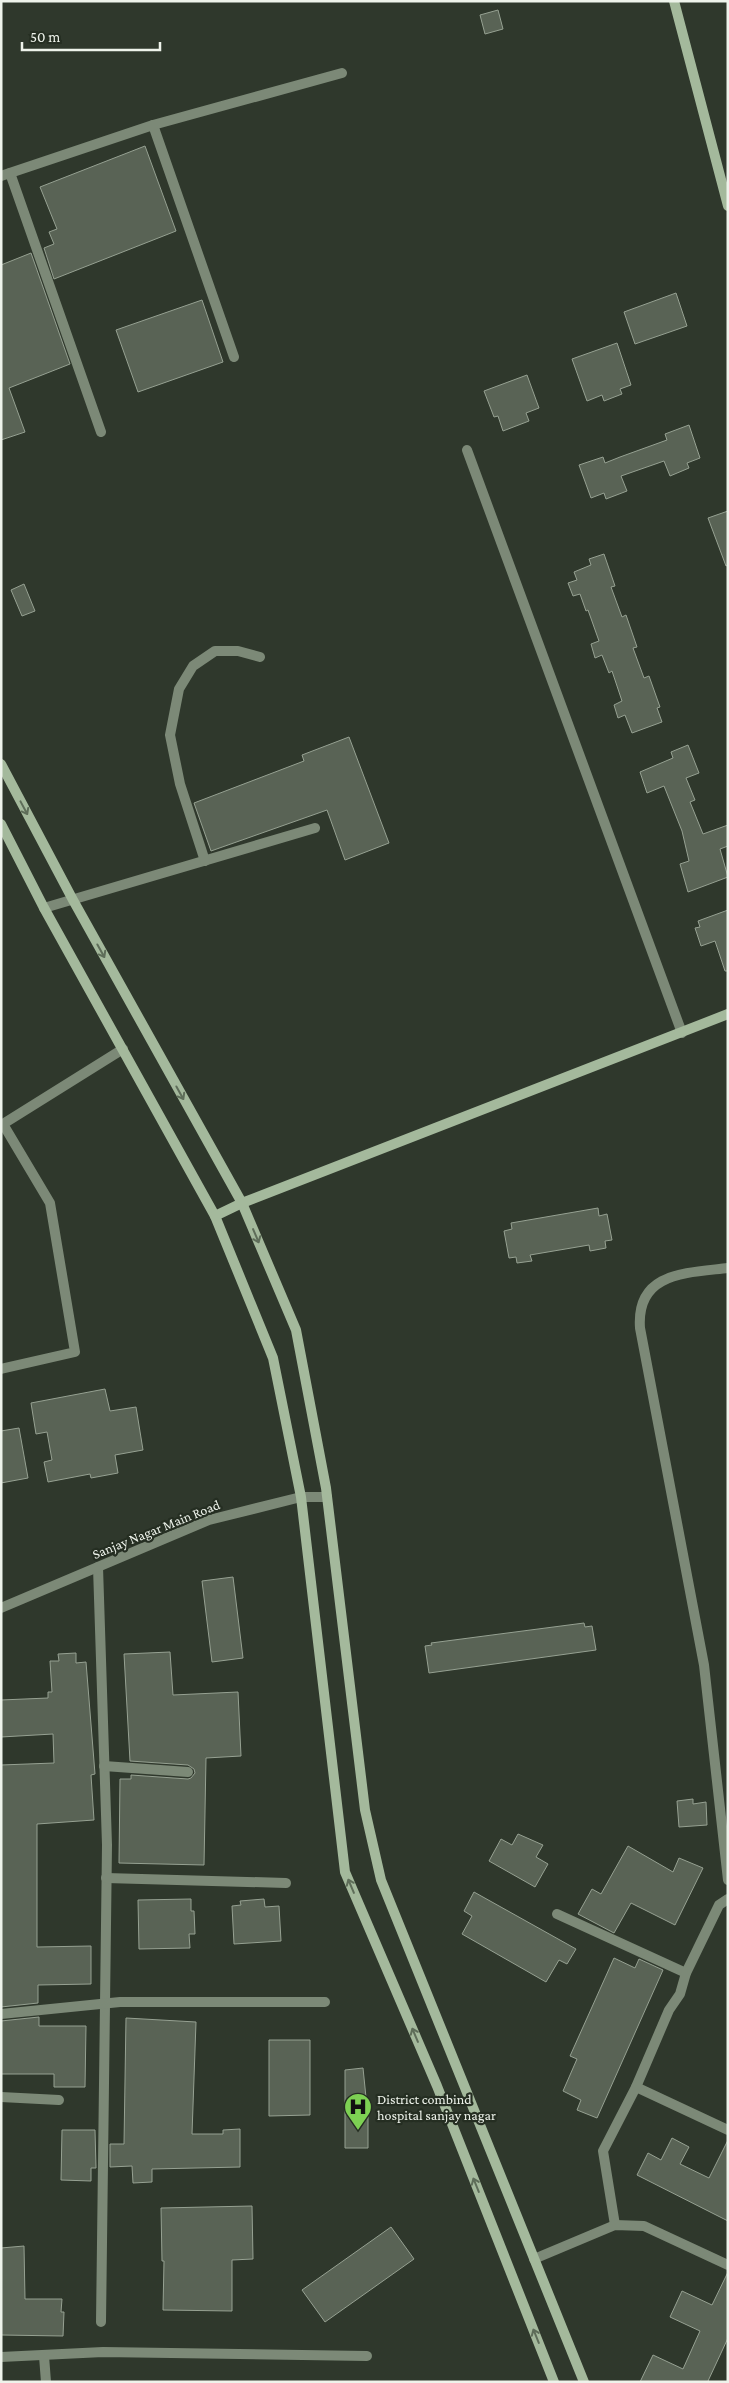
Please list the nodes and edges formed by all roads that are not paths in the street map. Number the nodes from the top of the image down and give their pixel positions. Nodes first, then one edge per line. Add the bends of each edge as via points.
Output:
1 (674, 1) edge
2 (342, 73) dead end
3 (153, 125) junction
4 (6, 174) edge
5 (728, 206) edge
6 (234, 357) dead end
7 (101, 432) dead end
8 (466, 450) dead end
9 (260, 657) dead end
10 (1, 764) edge
11 (1, 824) edge
12 (315, 828) dead end
13 (205, 861) junction
14 (73, 900) junction
15 (44, 908) junction
16 (728, 1014) edge
17 (682, 1032) junction
18 (123, 1049) junction
19 (242, 1203) junction
20 (215, 1216) junction
21 (728, 1268) edge
22 (1, 1369) edge
23 (301, 1496) junction
24 (327, 1497) junction
25 (98, 1567) junction
26 (1, 1608) edge
27 (104, 1766) junction
28 (188, 1772) dead end
29 (106, 1878) junction
30 (728, 1880) edge
31 (286, 1883) dead end
32 (728, 1898) edge
33 (556, 1914) dead end
34 (686, 1973) junction
35 (325, 2002) dead end
36 (104, 2004) junction
37 (1, 2014) edge
38 (636, 2087) junction
39 (1, 2096) edge
40 (59, 2100) dead end
41 (728, 2130) edge
42 (615, 2225) junction
43 (534, 2259) junction
44 (728, 2265) edge
45 (101, 2322) dead end
46 (44, 2356) junction
47 (367, 2356) dead end
48 (1, 2357) edge
49 (46, 2382) edge
50 (554, 2382) edge
51 (584, 2382) edge

1 - 5 street
2 - 3 street
3 - 4 street
3 - 6 street
4 - 7 street
8 - 17 street
9 - 13 street via 238,651 214,651 193,666 179,689 170,735 180,784
10 -> 14 street
11 - 15 street
12 - 13 street
13 - 14 street
14 - 15 street
14 -> 19 street
15 - 18 street
16 - 17 street
17 - 19 street
18 - 20 street
18 - 22 street via 3,1124 50,1203 74,1352
19 - 20 street
19 -> 24 street via 296,1330
20 - 23 street via 274,1358
21 - 30 street via 677,1274 656,1284 639,1311 704,1665
23 - 24 street, Sanjay Nagar Main Road
23 - 25 street, Sanjay Nagar Main Road via 209,1520
50 -> 23 street via 436,2086 345,1872
24 - 43 street via 365,1810 381,1880
25 - 26 street, Sanjay Nagar Main Road
25 - 27 street
27 - 28 street
27 - 29 street
29 - 31 street
29 - 36 street
32 - 34 street via 719,1905
33 - 34 street
34 - 38 street via 680,1994 669,2010
35 - 36 street
36 - 37 street
36 - 45 street
38 - 41 street
38 - 42 street via 603,2151
39 - 40 street
42 - 43 street
42 - 44 street via 644,2226
43 - 51 street
46 - 47 street via 103,2352
46 - 48 street
46 - 49 street

